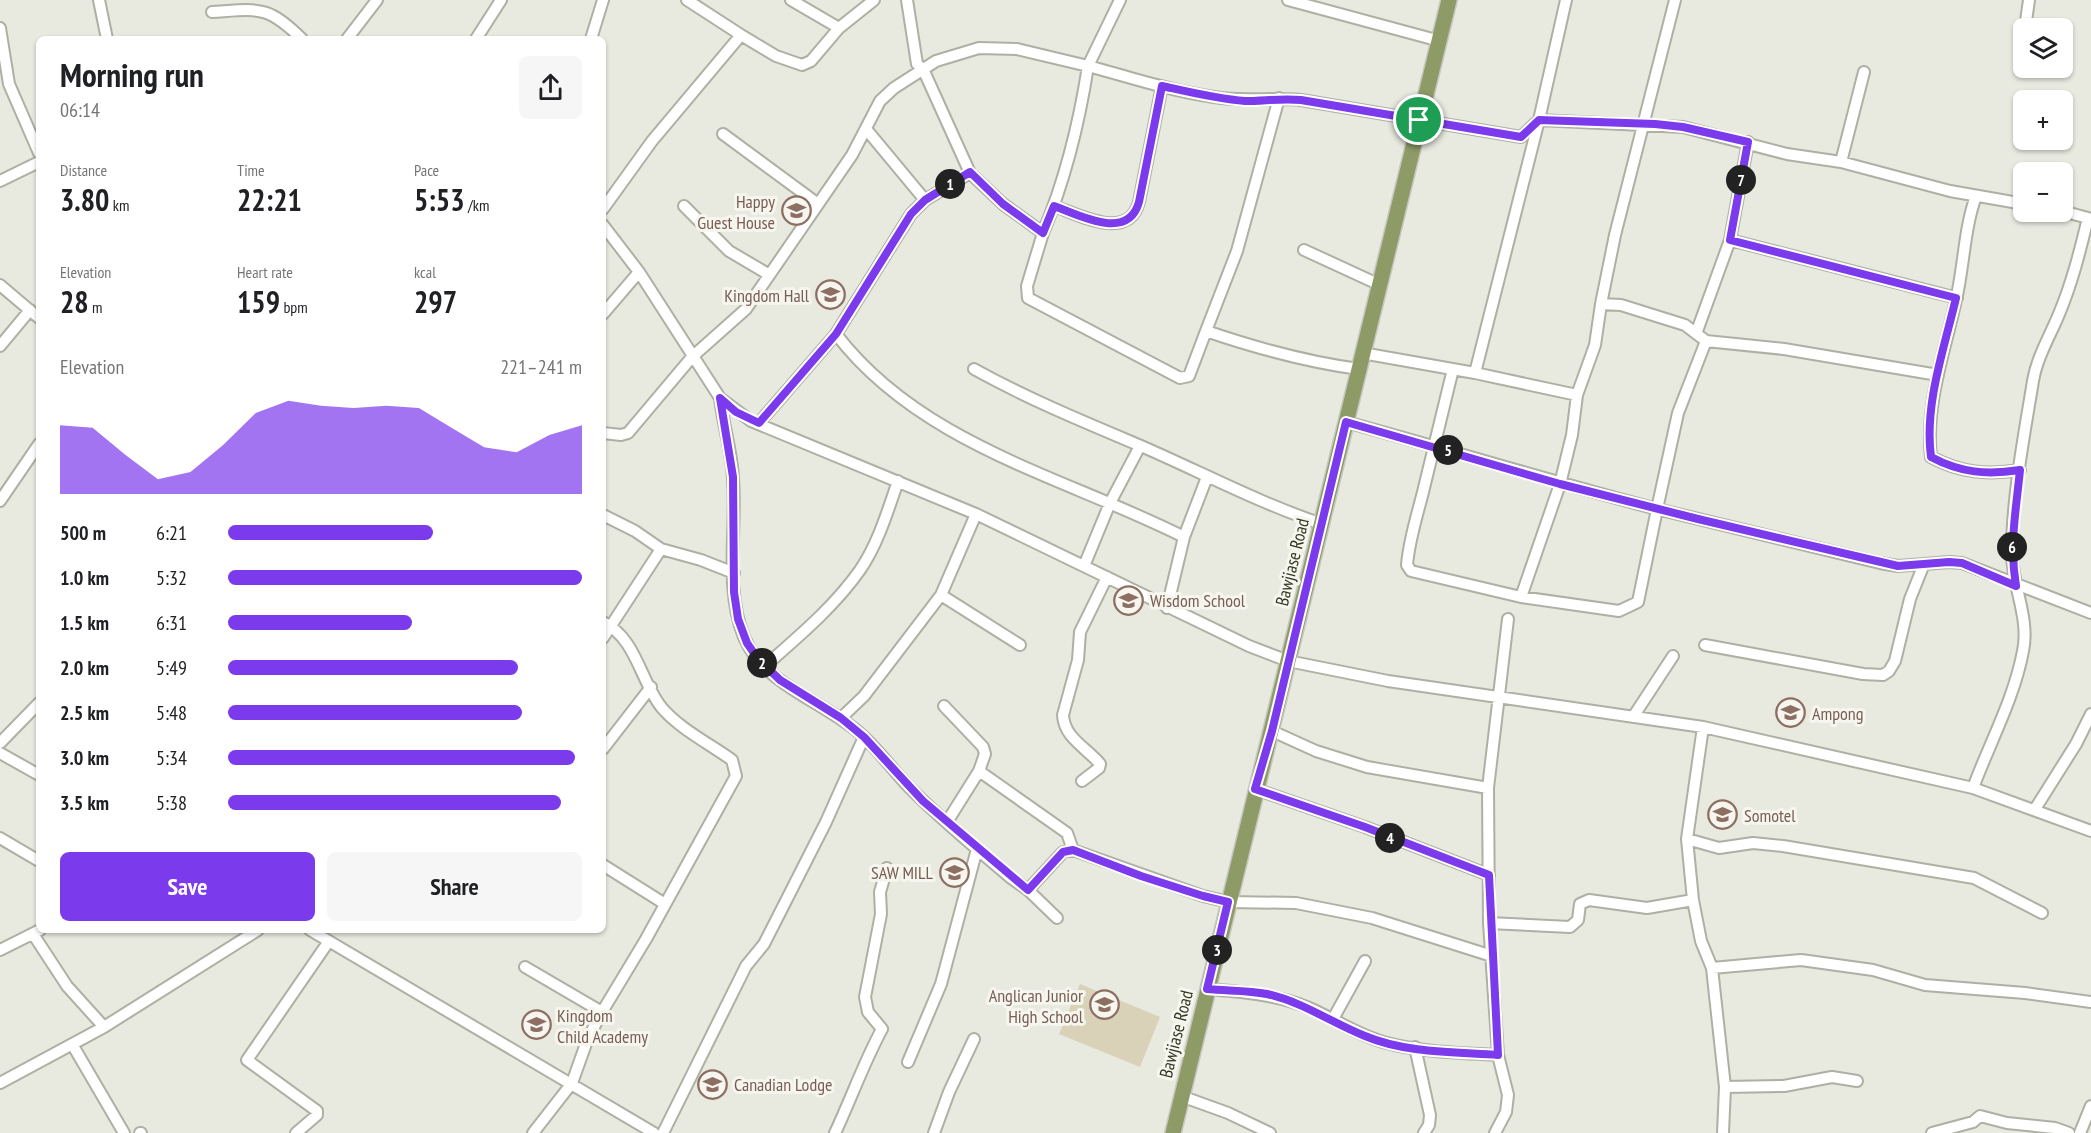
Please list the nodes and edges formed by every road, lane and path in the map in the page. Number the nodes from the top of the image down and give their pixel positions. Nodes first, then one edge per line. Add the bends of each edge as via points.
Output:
1 (99, 0) edge
2 (377, 0) edge
3 (501, 0) edge
4 (603, 0) edge
5 (687, 0) edge
6 (791, 0) edge
7 (874, 0) edge
8 (907, 0) edge
9 (1120, 0) edge
10 (1288, 0) edge
11 (1449, 0) edge
12 (1566, 0) edge
13 (1675, 0) edge
14 (2029, 0) edge
15 (1324, 5) edge
16 (212, 12) dead end
17 (2026, 18) edge
18 (0, 28) edge
19 (839, 28) junction
20 (741, 35) junction
21 (106, 36) edge
22 (299, 36) edge
23 (349, 36) edge
24 (478, 36) edge
25 (592, 36) edge
26 (1440, 41) junction
27 (1088, 66) junction
28 (923, 69) junction
29 (1864, 72) dead end
30 (1162, 86) junction
31 (1279, 98) junction
32 (1419, 120) junction
33 (1539, 120) junction
34 (1643, 125) junction
35 (866, 129) junction
36 (723, 134) dead end
37 (1748, 142) junction
38 (36, 146) edge
39 (1841, 162) junction
40 (36, 163) edge
41 (970, 172) junction
42 (0, 181) edge
43 (1976, 196) junction
44 (925, 200) junction
45 (2013, 202) edge
46 (818, 204) junction
47 (606, 205) edge
48 (684, 206) dead end
49 (1054, 206) junction
50 (2073, 213) edge
51 (2090, 215) edge
52 (606, 229) edge
53 (1043, 233) junction
54 (1730, 240) junction
55 (1304, 249) dead end
56 (639, 272) junction
57 (768, 274) junction
58 (0, 285) edge
59 (1380, 285) junction
60 (1956, 298) junction
61 (1601, 304) junction
62 (30, 310) junction
63 (606, 310) edge
64 (36, 315) edge
65 (1206, 331) junction
66 (1697, 332) junction
67 (836, 334) junction
68 (1706, 341) junction
69 (0, 346) edge
70 (1362, 353) junction
71 (692, 357) junction
72 (974, 369) dead end
73 (1359, 369) junction
74 (1453, 369) junction
75 (1475, 373) junction
76 (1938, 375) junction
77 (1577, 395) junction
78 (720, 398) junction
79 (1346, 422) junction
80 (759, 423) junction
81 (606, 433) edge
82 (1140, 446) junction
83 (1434, 446) junction
84 (36, 448) edge
85 (2020, 470) junction
86 (1207, 477) junction
87 (898, 481) junction
88 (1560, 484) junction
89 (0, 501) edge
90 (1110, 503) junction
91 (1658, 509) junction
92 (976, 514) junction
93 (606, 516) edge
94 (1322, 524) junction
95 (1184, 537) junction
96 (661, 549) junction
97 (1924, 564) junction
98 (1084, 566) junction
99 (734, 573) junction
100 (1107, 577) junction
101 (2016, 586) junction
102 (941, 595) junction
103 (1521, 597) junction
104 (1167, 608) junction
105 (2091, 613) edge
106 (1508, 619) dead end
107 (608, 624) edge
108 (1020, 645) dead end
109 (1705, 645) dead end
110 (1673, 656) dead end
111 (1288, 662) junction
112 (765, 666) junction
113 (651, 687) junction
114 (1500, 696) junction
115 (36, 706) edge
116 (944, 706) dead end
117 (2091, 714) edge
118 (1633, 717) junction
119 (841, 718) junction
120 (1702, 727) junction
121 (1272, 731) junction
122 (864, 737) junction
123 (0, 743) edge
124 (606, 745) edge
125 (0, 753) edge
126 (979, 771) junction
127 (36, 774) edge
128 (1083, 781) dead end
129 (1488, 788) junction
130 (1973, 788) junction
131 (1255, 789) junction
132 (2035, 809) junction
133 (947, 822) junction
134 (2091, 831) edge
135 (0, 838) edge
136 (1687, 839) junction
137 (976, 849) junction
138 (1073, 850) junction
139 (36, 859) edge
140 (606, 867) edge
141 (887, 868) dead end
142 (1489, 875) junction
143 (1028, 890) junction
144 (1693, 900) junction
145 (1228, 902) junction
146 (665, 904) junction
147 (2042, 913) dead end
148 (1057, 918) dead end
149 (1490, 923) junction
150 (36, 932) edge
151 (37, 933) edge
152 (253, 933) edge
153 (315, 933) edge
154 (329, 941) junction
155 (0, 950) edge
156 (1492, 956) junction
157 (1365, 961) dead end
158 (525, 967) dead end
159 (1712, 968) junction
160 (1207, 989) junction
161 (2091, 1002) edge
162 (602, 1012) junction
163 (1333, 1019) junction
164 (104, 1027) junction
165 (974, 1039) dead end
166 (72, 1044) junction
167 (1415, 1047) junction
168 (1498, 1055) junction
169 (908, 1062) dead end
170 (1857, 1081) dead end
171 (0, 1083) edge
172 (572, 1083) junction
173 (1725, 1087) junction
174 (1181, 1096) junction
175 (2091, 1106) edge
176 (124, 1133) edge
177 (296, 1133) edge
178 (533, 1133) edge
179 (654, 1133) edge
180 (663, 1133) edge
181 (835, 1133) edge
182 (934, 1133) edge
183 (1173, 1133) edge
184 (1270, 1133) edge
185 (1424, 1133) edge
186 (1496, 1133) edge
187 (1723, 1133) edge
188 (1932, 1133) edge
189 (2069, 1133) edge
190 (2080, 1133) edge

1 - 21 street
2 - 23 street
3 - 24 street
4 - 25 street
5 - 20 street
6 - 19 street
7 - 19 street
8 - 28 street via 917,64
9 - 27 street
10 - 15 street
11 - 26 main road, Bawjiase Road
12 - 33 street
13 - 34 street
14 - 17 street
15 - 26 street
16 - 22 street via 268,12
18 - 38 street via 9,84
19 - 20 street via 818,55 802,65 776,56
20 - 47 street via 652,141
26 - 32 main road, Bawjiase Road
27 - 28 street via 1017,49 979,48
27 - 30 street
27 - 49 street via 1079,120
28 - 35 street via 880,101
28 - 41 street
29 - 39 street
30 - 31 street via 1246,101
30 - 49 street via 1139,202 1131,218 1123,223 1098,222
31 - 32 street
31 - 65 street via 1237,251
32 - 33 street via 1521,137
32 - 59 main road, Bawjiase Road
33 - 34 street
33 - 75 street
34 - 37 street via 1683,127
34 - 61 street
35 - 44 street
35 - 46 street
36 - 46 street
37 - 39 street via 1787,154
37 - 54 street
39 - 43 street
40 - 42 street
41 - 44 street
41 - 53 street via 1003,204
43 - 45 street
43 - 60 street
44 - 67 street via 911,214
46 - 57 street
48 - 57 street via 729,250
49 - 53 street
50 - 51 street
51 - 85 street via 2076,269 2034,377
52 - 56 street
53 - 65 street via 1027,286 1028,298 1180,378 1189,376
54 - 60 street
54 - 66 street
55 - 59 street
56 - 63 street
56 - 71 street
57 - 71 street via 746,309
58 - 62 street
59 - 70 main road, Bawjiase Road
60 - 76 street
61 - 66 street via 1653,314
61 - 77 street via 1594,345
62 - 64 street
62 - 69 street
65 - 73 street via 1326,365
66 - 68 street
67 - 80 street
67 - 90 street via 882,384 924,414 1041,476
68 - 76 street via 1784,349
68 - 91 street via 1678,413
70 - 73 main road, Bawjiase Road
70 - 74 street
71 - 78 street
71 - 81 street via 628,433
72 - 82 street via 1031,399
73 - 79 main road, Bawjiase Road
74 - 75 street
74 - 83 street
75 - 77 street
76 - 85 street via 1928,435 1931,457 1975,473
77 - 88 street
78 - 80 street via 736,412
78 - 99 street via 733,477
79 - 83 street
79 - 94 main road, Bawjiase Road
80 - 87 street
82 - 86 street
82 - 90 street
83 - 88 street
83 - 103 street via 1407,565 1412,571
84 - 89 street
85 - 101 street via 2012,526
86 - 94 street
86 - 95 street
87 - 92 street
87 - 112 street via 886,518 861,569 819,619
88 - 91 street
88 - 103 street
90 - 95 street
90 - 98 street
91 - 97 street via 1880,563
91 - 103 street via 1638,602 1633,606 1619,611
92 - 98 street via 1075,565
92 - 102 street
93 - 96 street
94 - 111 main road, Bawjiase Road
95 - 104 street
96 - 99 street
96 - 107 street
97 - 101 street via 1962,563
97 - 109 street via 1910,599 1895,660 1883,675
98 - 100 street
99 - 112 street via 737,614 744,638
100 - 104 street
100 - 128 street via 1080,632 1078,660 1063,715 1070,734 1100,764
101 - 105 street
101 - 130 street via 2025,627 2024,649 2013,691
102 - 108 street
102 - 119 street via 864,696
104 - 111 street
106 - 114 street
107 - 113 street via 625,640
110 - 118 street
111 - 114 street
111 - 121 main road, Bawjiase Road
112 - 119 street via 785,684
113 - 124 street
113 - 146 street via 669,714 732,760 736,767 736,776
114 - 118 street
114 - 129 street
115 - 123 street
116 - 126 street via 983,747 986,754
117 - 132 street
118 - 120 street
119 - 122 street
120 - 130 street
120 - 136 street
121 - 129 street via 1316,751 1367,767
121 - 131 main road, Bawjiase Road
122 - 133 street
122 - 180 street via 826,822 764,944 746,966
125 - 127 street
126 - 133 street
126 - 138 street via 1067,833
129 - 142 street
130 - 132 street
131 - 142 street
131 - 145 main road, Bawjiase Road
132 - 134 street
133 - 137 street
135 - 139 street
136 - 144 street
136 - 147 street via 1719,848 1753,843 1784,846 1974,878
137 - 143 street
137 - 169 street via 941,984
138 - 143 street via 1063,852
138 - 145 street via 1141,876
140 - 146 street
141 - 181 street via 865,997 868,1012 882,1029
142 - 149 street
143 - 148 street
144 - 149 street via 1647,908 1589,900 1580,904 1578,920 1570,927
144 - 159 street via 1701,941
145 - 156 street via 1296,903 1372,918
145 - 160 main road, Bawjiase Road
146 - 162 street
149 - 156 street
150 - 155 street
151 - 164 street via 67,986
152 - 164 street
153 - 154 street
154 - 172 street
154 - 177 street via 247,1060 317,1111
156 - 168 street
157 - 163 street
158 - 162 street
159 - 161 street via 1801,960 1874,970 1925,985
159 - 173 street
160 - 163 street via 1266,994
160 - 174 main road, Bawjiase Road
162 - 172 street
163 - 167 street via 1365,1036
164 - 166 street
165 - 182 street
166 - 171 street
166 - 176 street
167 - 168 street
167 - 185 street via 1430,1115
168 - 186 street via 1508,1095 1506,1112
170 - 173 street via 1832,1077 1784,1086
172 - 178 street
172 - 179 street
173 - 187 street
174 - 183 main road, Bawjiase Road
174 - 184 street
175 - 190 street
188 - 189 street via 1973,1122 1980,1116

